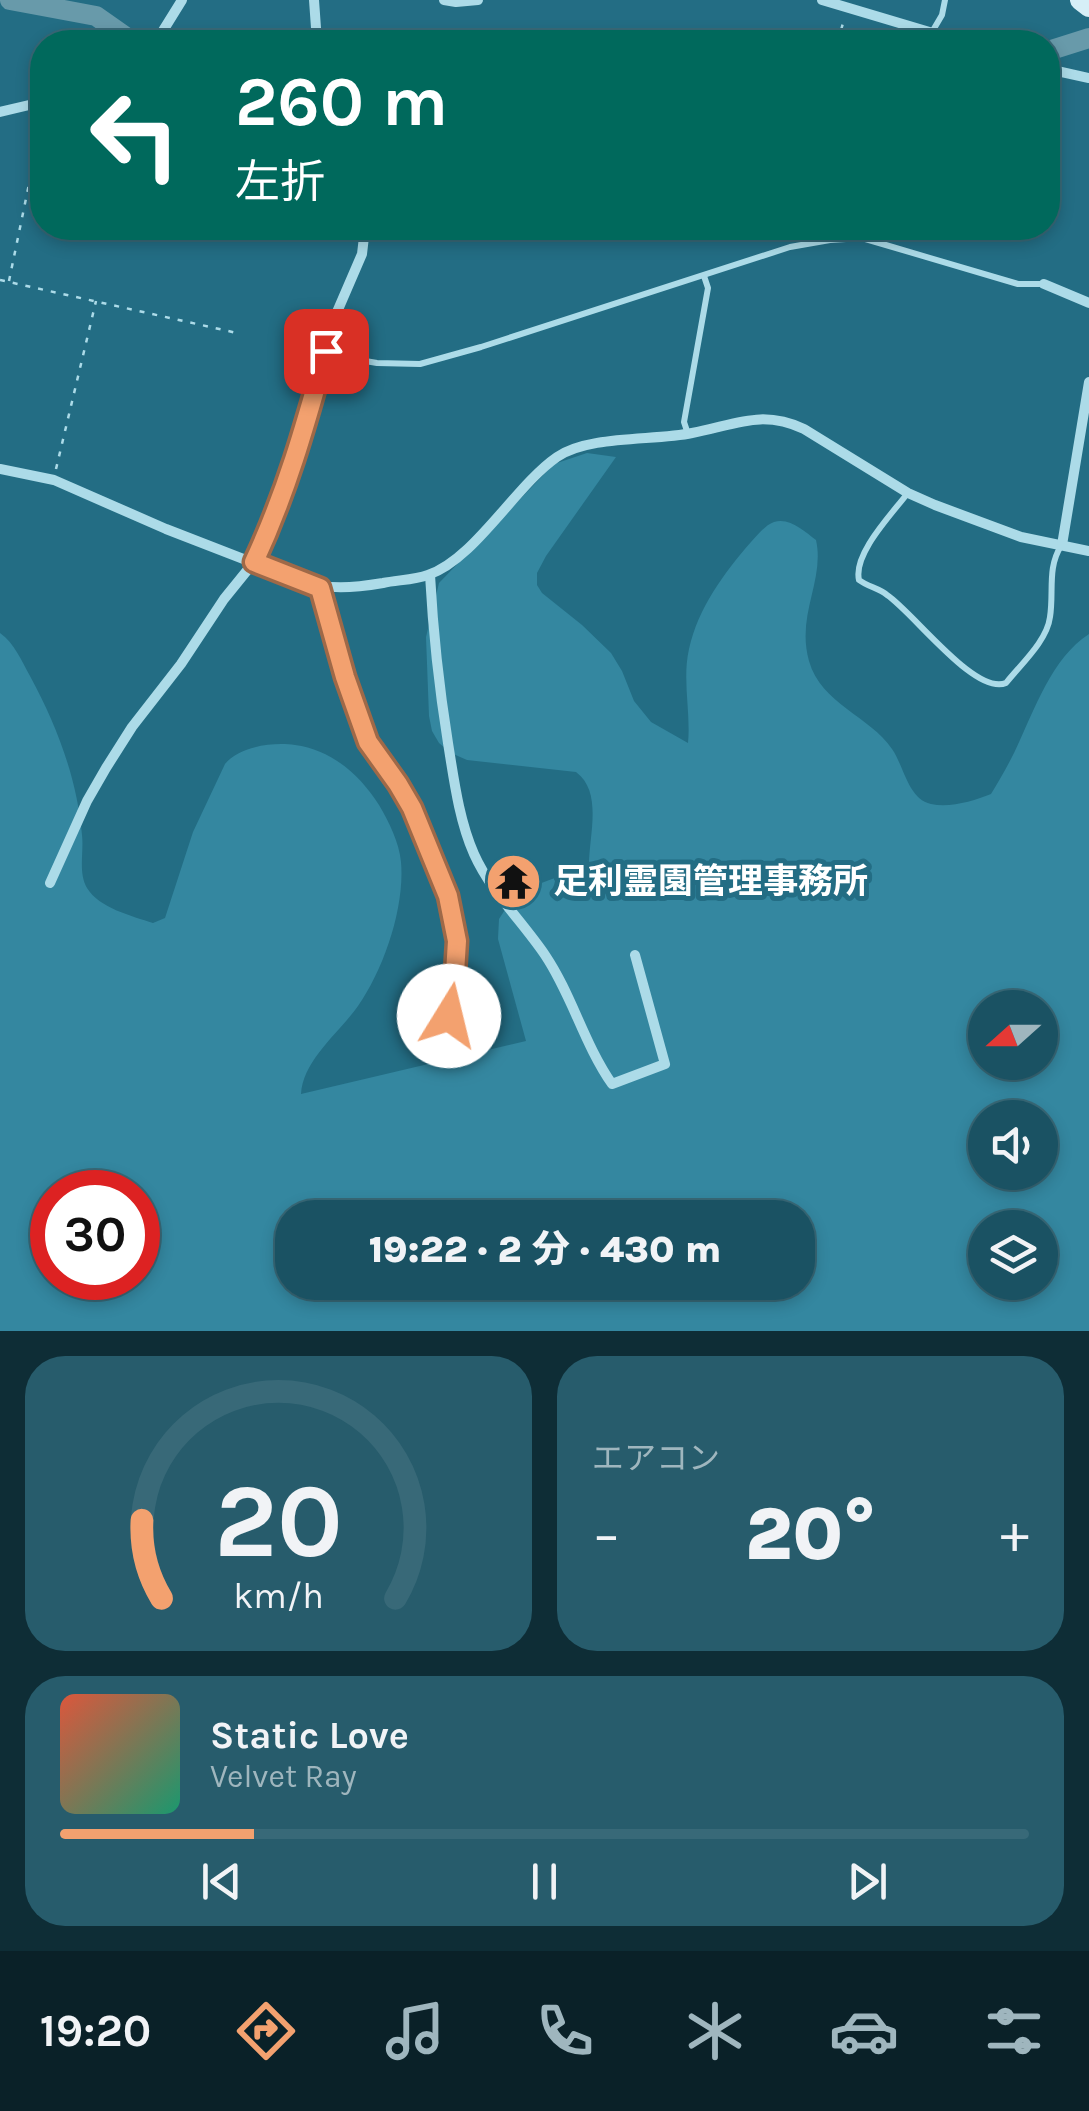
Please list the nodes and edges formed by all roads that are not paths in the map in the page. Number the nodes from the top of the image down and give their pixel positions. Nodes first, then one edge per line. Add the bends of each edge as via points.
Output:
1 (182, 0) edge
2 (314, 0) edge
3 (444, 0) edge
4 (478, 0) edge
5 (822, 0) edge
6 (944, 0) edge
7 (1080, 0) edge
8 (843, 5) edge
9 (1089, 7) edge
10 (163, 30) edge
11 (316, 30) edge
12 (925, 30) edge
13 (933, 30) edge
14 (1060, 72) edge
15 (1089, 78) edge
16 (30, 105) edge
17 (0, 112) edge
18 (363, 240) edge
19 (830, 240) edge
20 (869, 240) edge
21 (704, 276) junction
22 (1044, 284) joint
23 (1089, 302) edge
24 (326, 351) junction
25 (1089, 382) edge
26 (688, 434) junction
27 (0, 469) edge
28 (908, 493) junction
29 (1062, 545) junction
30 (1089, 552) edge
31 (254, 562) junction
32 (430, 575) junction
33 (320, 588) junction
34 (50, 883) dead end
35 (635, 955) dead end
36 (449, 1016) dead end

1 - 10 street
2 - 11 street
3 - 4 street
5 - 8 street
6 - 13 lane
7 - 9 main road
8 - 12 street
14 - 15 street
16 - 17 street
18 - 24 street
19 - 21 lane
20 - 22 lane via 1018,284
21 - 24 lane via 420,364
21 - 26 lane via 708,288 684,422
22 - 23 street
24 - 31 street via 278,510
25 - 29 street
26 - 28 street via 754,419 787,421
26 - 32 street via 594,443 559,455 462,555
27 - 31 street via 54,480
28 - 29 street via 1021,537
28 - 29 lane via 864,552 859,580 884,592 990,685 1006,683 1042,638 1050,620 1054,557
29 - 30 street
31 - 33 street
31 - 34 street via 132,727
32 - 33 street
32 - 35 street via 453,778 475,856 545,956 612,1084 665,1064
33 - 36 street via 368,742 412,808 448,896 457,941

